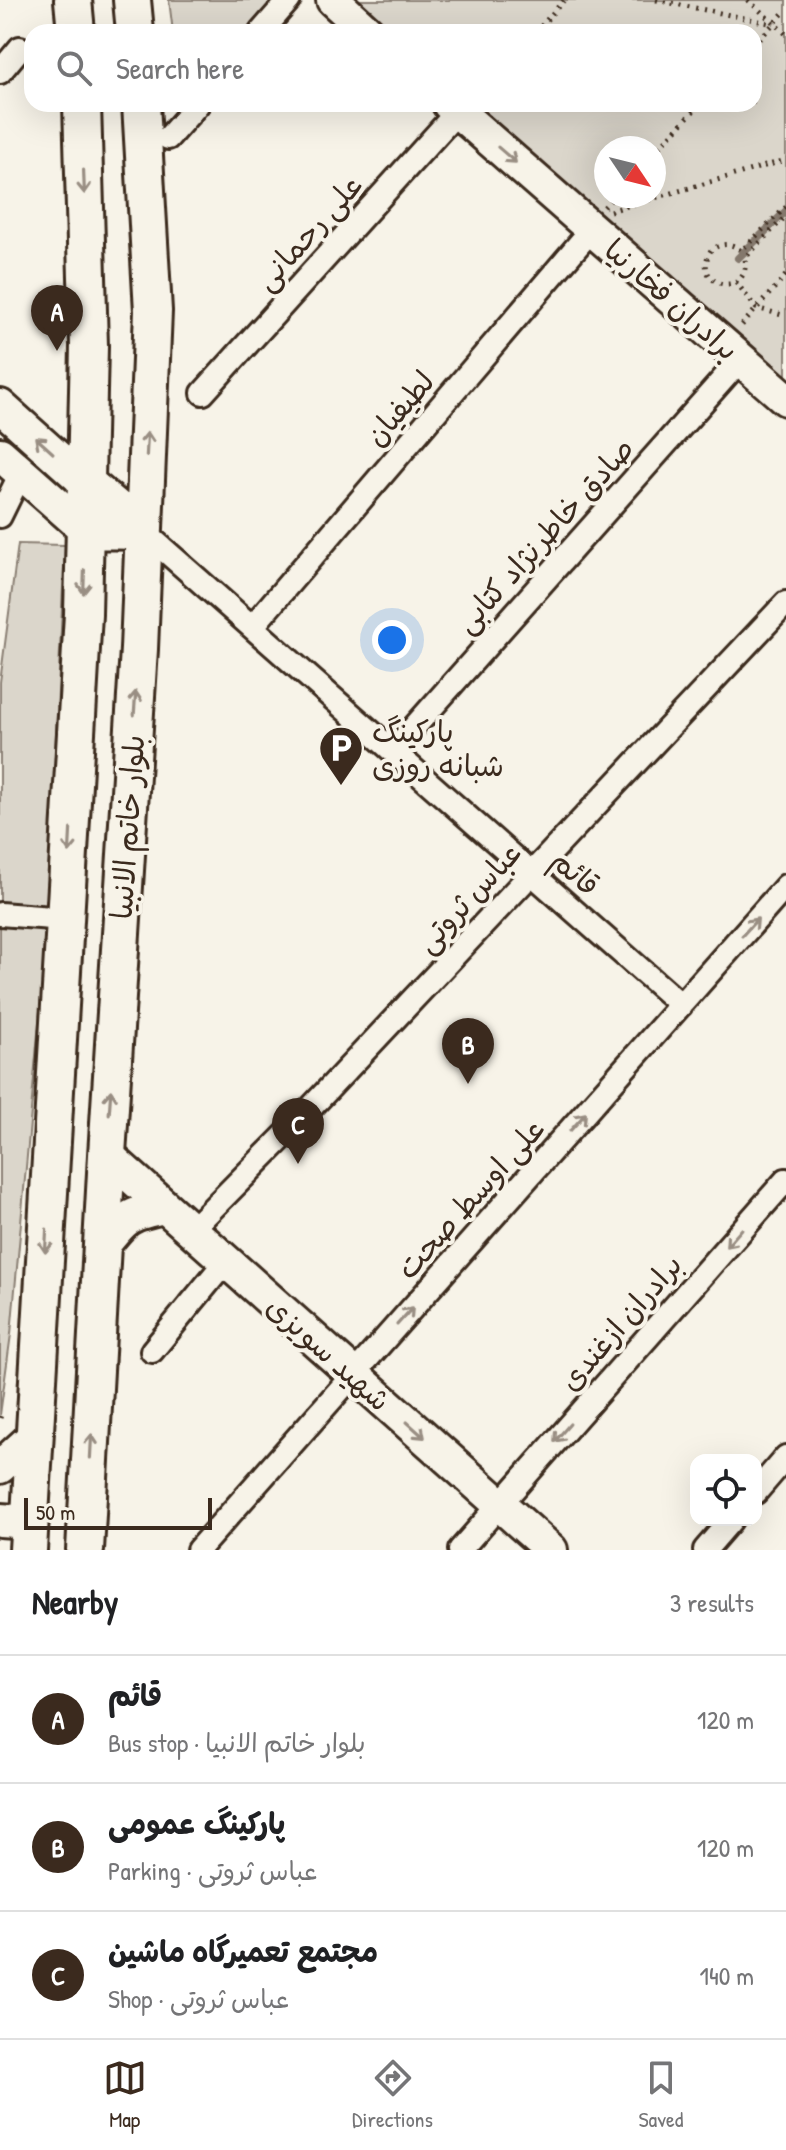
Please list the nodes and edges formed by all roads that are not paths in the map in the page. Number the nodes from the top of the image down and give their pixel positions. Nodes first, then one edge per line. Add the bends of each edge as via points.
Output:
1 (73, 0) edge
2 (132, 0) edge
3 (289, 0) edge
4 (333, 0) edge
5 (75, 24) edge
6 (134, 24) edge
7 (268, 24) edge
8 (359, 24) edge
9 (20, 48) dead end
10 (0, 72) edge
11 (82, 112) edge
12 (141, 112) edge
13 (191, 112) edge
14 (449, 112) edge
15 (458, 112) edge
16 (168, 138) dead end
17 (595, 222) junction
18 (741, 359) junction
19 (203, 393) dead end
20 (786, 399) edge
21 (0, 406) edge
22 (10, 464) edge
23 (87, 484) junction
24 (0, 516) edge
25 (86, 530) junction
26 (143, 531) junction
27 (786, 603) edge
28 (252, 627) junction
29 (393, 751) junction
30 (532, 873) junction
31 (786, 886) edge
32 (0, 914) edge
33 (65, 919) junction
34 (681, 1005) junction
35 (54, 1109) junction
36 (106, 1168) junction
37 (786, 1180) edge
38 (50, 1181) junction
39 (165, 1207) junction
40 (191, 1230) junction
41 (102, 1247) junction
42 (226, 1261) junction
43 (152, 1351) dead end
44 (353, 1374) junction
45 (34, 1436) junction
46 (786, 1457) edge
47 (0, 1467) edge
48 (762, 1485) edge
49 (500, 1505) junction
50 (726, 1526) edge
51 (19, 1531) edge
52 (86, 1537) edge
53 (198, 1550) edge
54 (460, 1550) edge
55 (551, 1550) edge
56 (705, 1550) edge

1 - 5 main road
2 - 6 main road
3 - 7 street
4 - 8 main road
9 - 10 street
11 -> 23 main road, بلوار خاتم الانبیا
26 -> 12 main road, بلوار خاتم الانبیا via 153,311
13 - 16 street
14 - 19 street, علی رحمانی
15 -> 17 main road, برادران فخارنیا
17 - 18 main road, برادران فخارنیا
17 - 28 street, لطیفیان
18 - 20 main road, برادران فخارنیا
18 - 29 street, صادق خاطرنژاد کتابی
23 -> 21 main road
22 - 24 street
22 - 25 main road
23 - 25 main road, بلوار خاتم الانبیا
23 - 26 main road
25 - 26 main road
25 -> 33 main road, بلوار خاتم الانبیا
26 - 28 street, قائم
36 -> 26 main road, بلوار خاتم الانبیا
27 - 30 street, عباس ثروتی
28 - 29 street, قائم
29 - 30 street, قائم
30 - 34 street, قائم
30 - 40 street, عباس ثروتی
34 -> 31 street, علی اوسط صحت
32 - 33 street
33 - 35 main road, بلوار خاتم الانبیا
44 -> 34 street, علی اوسط صحت
35 - 36 main road via 71,1140
35 - 38 main road, بلوار خاتم الانبیا
36 - 38 main road via 71,1164
36 - 39 main road, شهید سویزی
36 - 41 main road, بلوار خاتم الانبیا
37 -> 49 street, برادران ازغندی
38 -> 45 main road, بلوار خاتم الانبیا
39 - 40 main road, شهید سویزی
39 - 41 main road via 124,1218
40 - 42 main road, شهید سویزی
52 -> 41 main road, بلوار خاتم الانبیا
42 - 43 street
42 - 44 main road, شهید سویزی
44 -> 49 main road, شهید سویزی
44 - 53 street, علی اوسط صحت
45 - 47 main road
45 - 51 main road, بلوار خاتم الانبیا
46 - 48 street
49 - 54 street, برادران ازغندی
49 - 55 main road, شهید سویزی
50 - 56 street
51 - 52 main road

